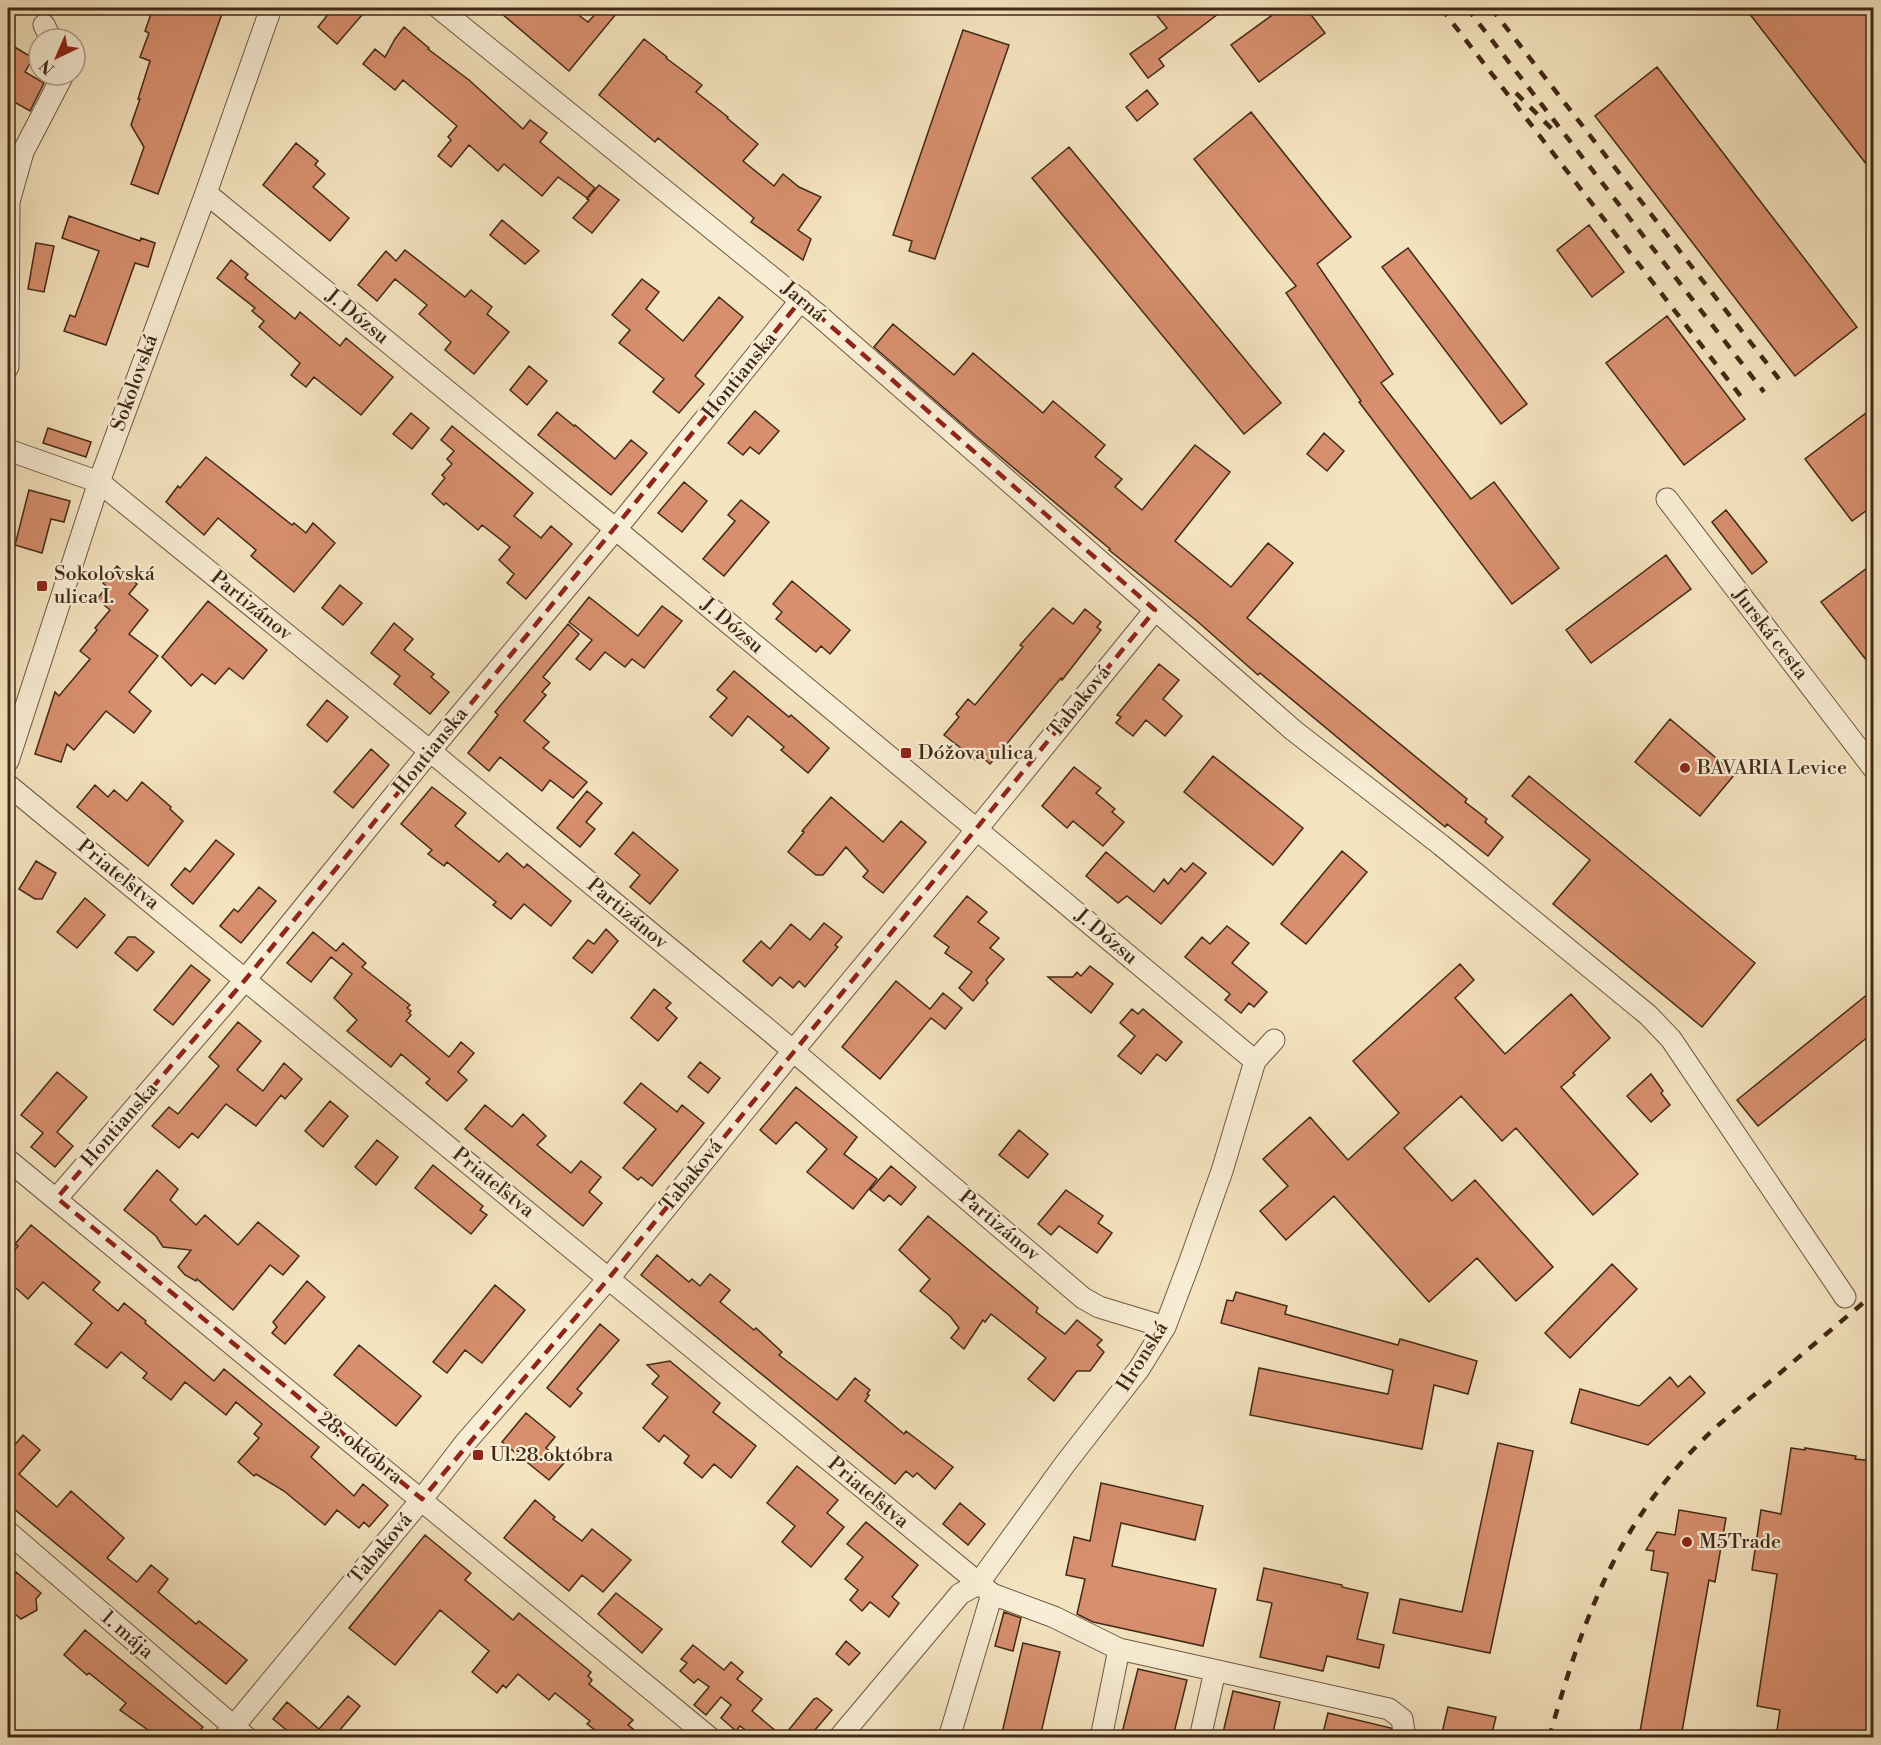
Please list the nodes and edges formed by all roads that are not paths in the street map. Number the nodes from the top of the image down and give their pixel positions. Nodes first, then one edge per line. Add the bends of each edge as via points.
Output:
1 (272, 8) edge
2 (439, 8) edge
3 (57, 87) edge
4 (206, 193) junction
5 (801, 300) junction
6 (8, 367) edge
7 (8, 450) edge
8 (99, 482) junction
9 (1667, 499) dead end
10 (616, 529) junction
11 (1155, 610) junction
12 (430, 751) junction
13 (8, 761) edge
14 (1874, 769) edge
15 (8, 785) edge
16 (977, 829) junction
17 (245, 980) junction
18 (1274, 1040) dead end
19 (793, 1051) junction
20 (1255, 1061) junction
21 (8, 1160) edge
22 (57, 1198) junction
23 (609, 1278) junction
24 (1845, 1297) dead end
25 (1165, 1328) junction
26 (422, 1499) junction
27 (10, 1540) edge
28 (985, 1589) junction
29 (1119, 1648) junction
30 (1215, 1671) junction
31 (235, 1734) edge
32 (710, 1737) edge
33 (839, 1737) edge
34 (949, 1737) edge
35 (1101, 1737) edge
36 (1200, 1737) edge
37 (1405, 1737) edge

1 - 4 street, Sokolovská
2 - 5 street, Jarná
3 - 6 street via 23,152 9,202
4 - 8 street, Sokolovská
4 - 10 street, J. Dózsu
5 - 10 street, Hontianska
5 - 11 street, Jarná
7 - 8 street, Partizánov
8 - 12 street, Partizánov
8 - 13 street, Sokolovská
9 - 14 street, Jurská cesta
10 - 12 street, Hontianska
10 - 16 street, J. Dózsu
11 - 16 street, Tabaková
11 - 24 street, Jarná via 1293,730 1648,1015 1676,1046
12 - 17 street, Hontianska
12 - 19 street, Partizánov
15 - 17 street, Priateľstva
16 - 19 street, Tabaková
16 - 20 street, J. Dózsu
17 - 22 street, Hontianska
17 - 23 street, Priateľstva
18 - 20 street
19 - 23 street, Tabaková
19 - 25 street, Partizánov via 1083,1298
20 - 25 street, Hronská via 1222,1171
21 - 22 street, 28. októbra
22 - 26 street, 28. októbra
23 - 26 street, Tabaková via 465,1443
23 - 28 street, Priateľstva
25 - 28 street, Hronská via 1139,1369 1065,1464
26 - 31 street, Tabaková
26 - 32 street, 28. októbra
27 - 31 street, 1. mája
28 - 29 street, Priateľstva
28 - 33 street, Hronská via 960,1594
28 - 34 street, Hronská
29 - 30 street, Priateľstva
29 - 35 street
30 - 36 street
30 - 37 street, Priateľstva via 1389,1709 1402,1719

